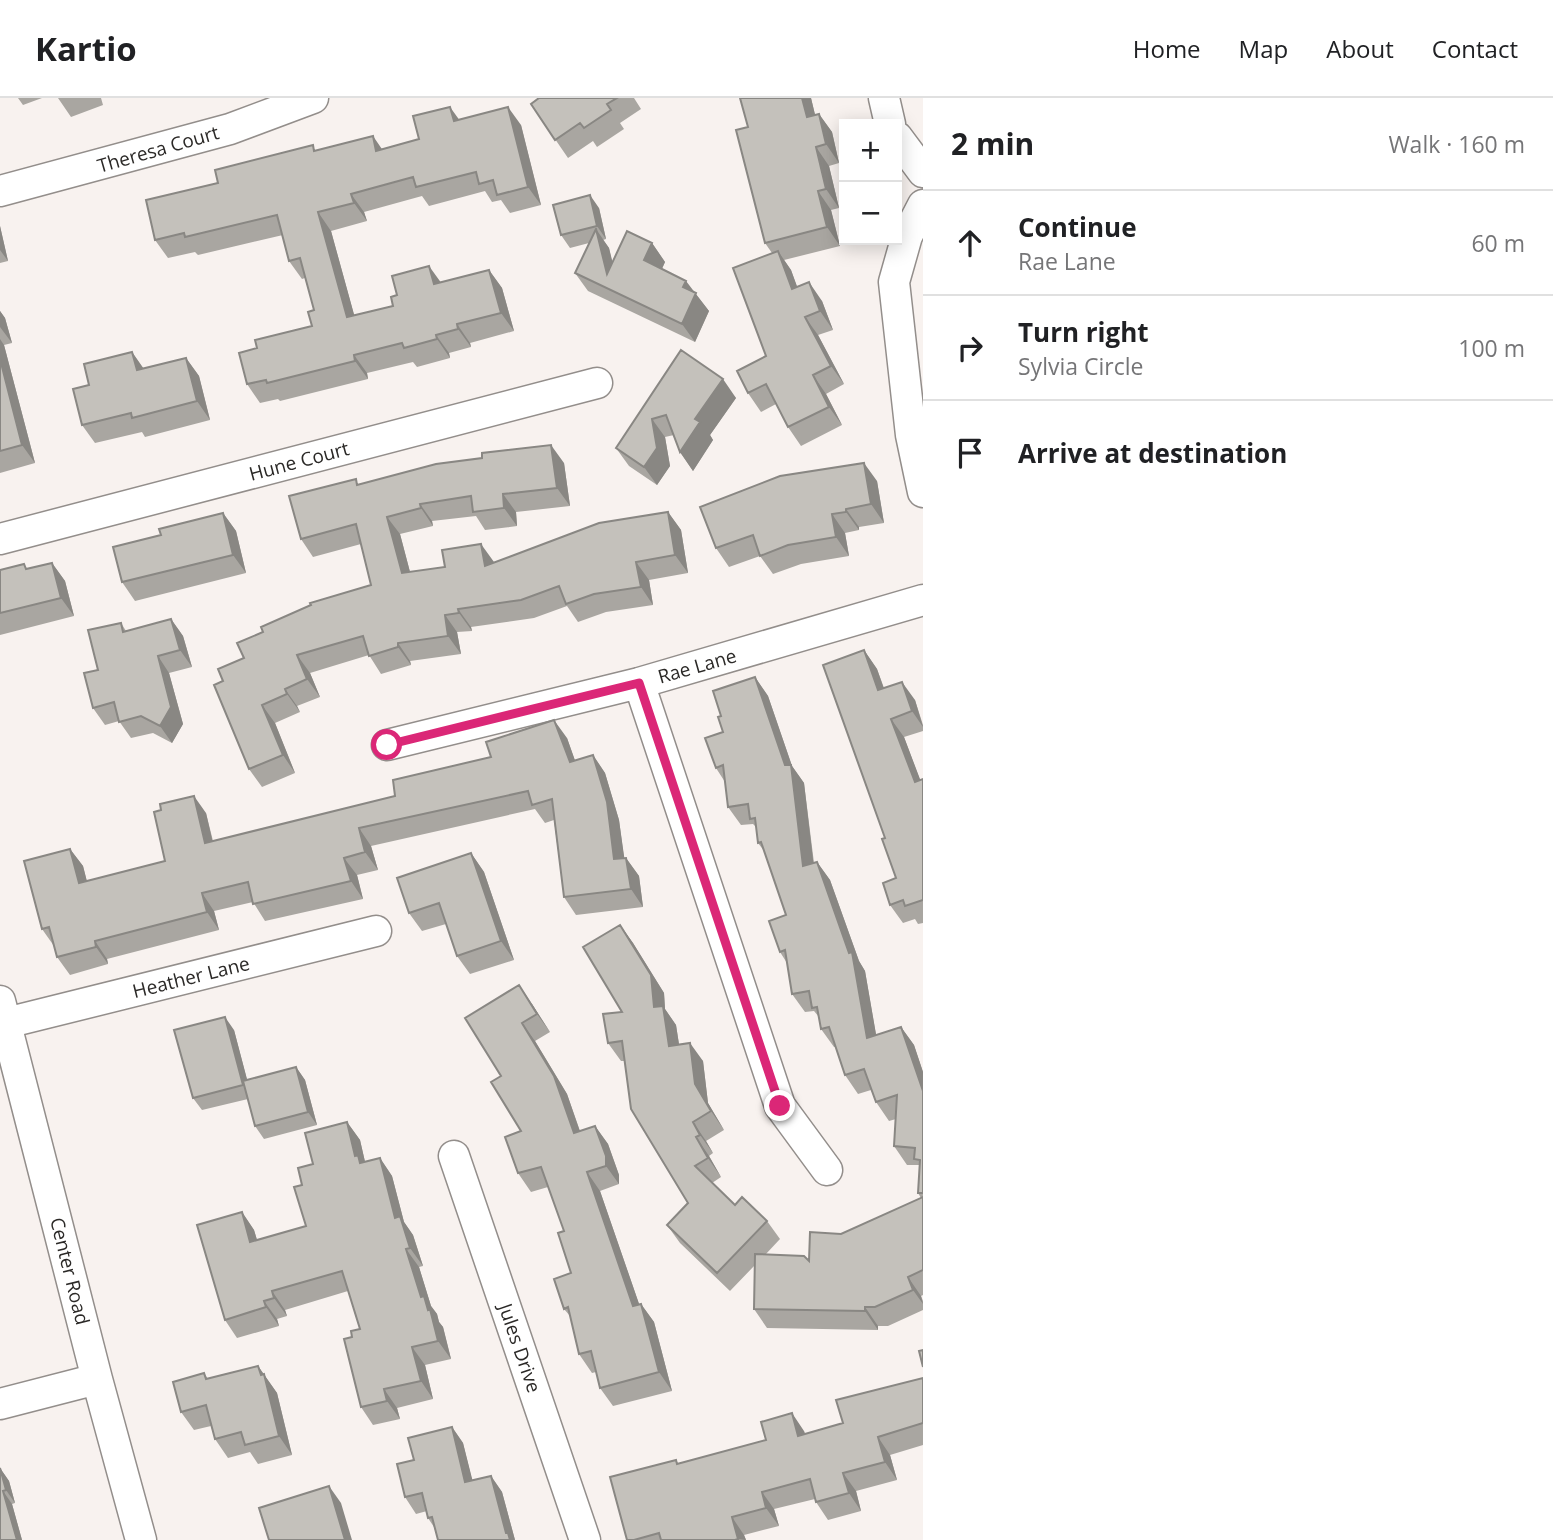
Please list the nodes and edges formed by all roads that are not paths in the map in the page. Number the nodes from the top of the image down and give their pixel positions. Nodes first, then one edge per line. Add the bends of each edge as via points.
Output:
1 (313, 98) edge
2 (884, 98) edge
3 (889, 119) edge
4 (902, 144) edge
5 (923, 172) edge
6 (0, 191) edge
7 (923, 205) edge
8 (597, 383) dead end
9 (923, 492) edge
10 (0, 539) edge
11 (923, 600) edge
12 (639, 683) junction
13 (387, 745) dead end
14 (376, 931) dead end
15 (3, 1012) edge
16 (454, 1156) dead end
17 (827, 1170) dead end
18 (97, 1379) junction
19 (0, 1404) edge
20 (141, 1540) edge
21 (585, 1540) edge

1 - 6 street, Theresa Court via 230,129
2 - 3 street
4 - 5 street
7 - 9 street via 907,236 894,282 911,435
8 - 10 street, Hune Court
11 - 12 street, Rae Lane
12 - 13 street, Rae Lane
12 - 17 street via 780,1106
14 - 15 street, Heather Lane
15 - 18 street, Center Road
16 - 21 street, Jules Drive
18 - 19 street
18 - 20 street, Center Road

